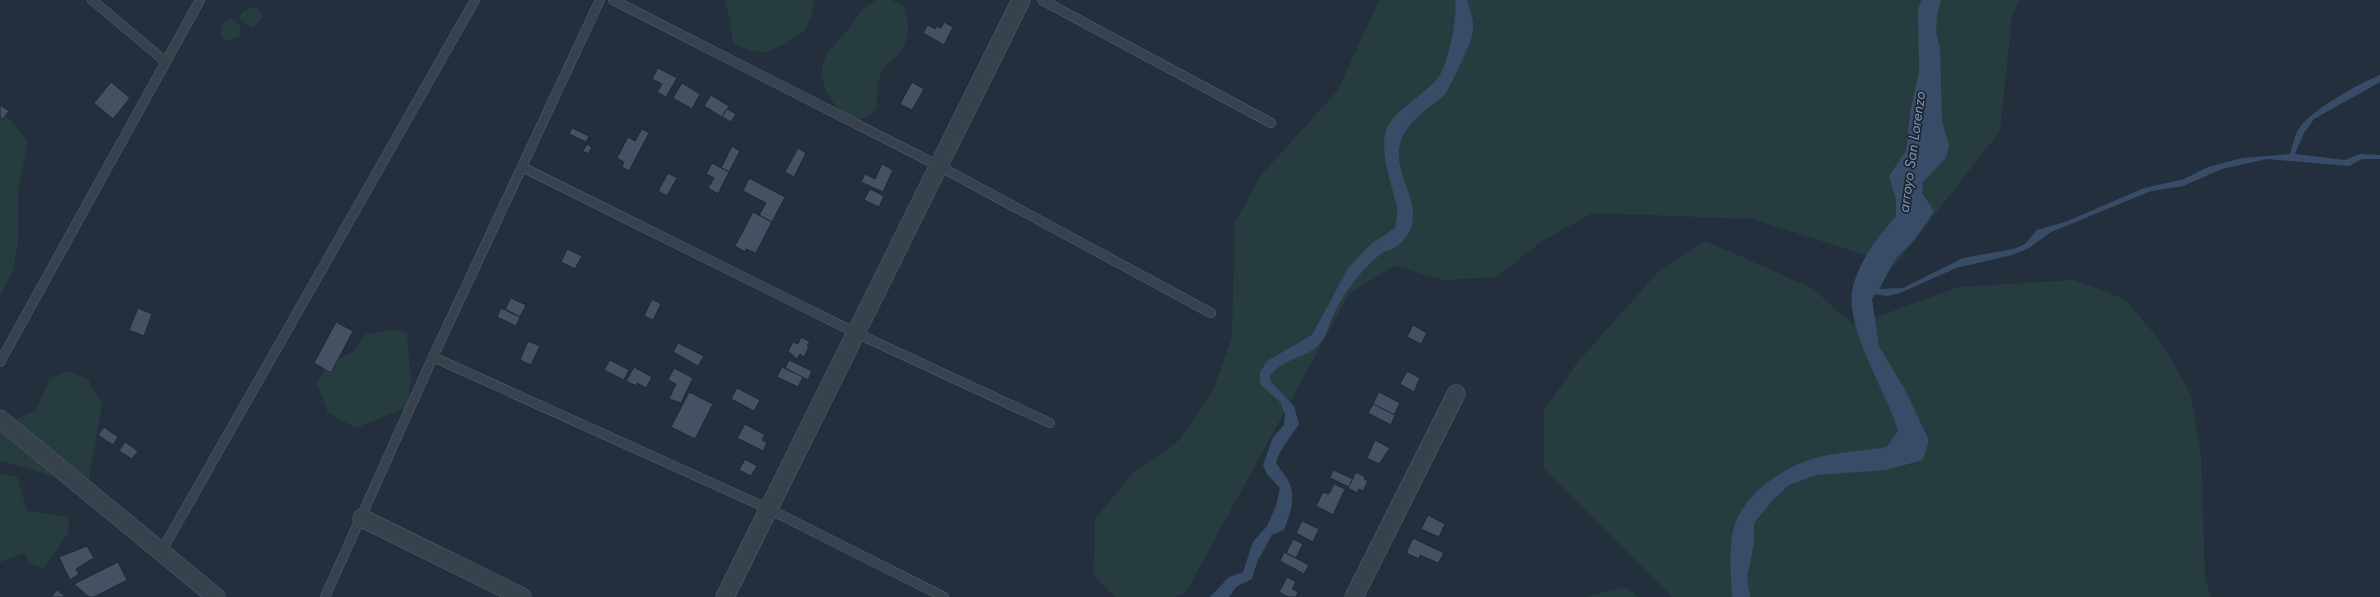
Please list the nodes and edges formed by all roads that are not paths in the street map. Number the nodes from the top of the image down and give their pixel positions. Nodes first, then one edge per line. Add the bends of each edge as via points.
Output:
1 (92, 0) edge
2 (200, 0) edge
3 (475, 0) edge
4 (600, 0) edge
5 (613, 0) edge
6 (1021, 0) edge
7 (1042, 0) edge
8 (166, 62) junction
9 (1271, 123) dead end
10 (939, 166) junction
11 (522, 167) junction
12 (1211, 313) dead end
13 (856, 333) junction
14 (433, 357) junction
15 (0, 362) edge
16 (1456, 394) dead end
17 (0, 420) edge
18 (1050, 423) dead end
19 (769, 509) junction
20 (362, 518) junction
21 (161, 552) junction
22 (216, 597) edge
23 (325, 597) edge
24 (522, 597) edge
25 (725, 597) edge
26 (944, 597) edge
27 (1354, 597) edge

1 - 8 lane
2 - 8 lane
3 - 21 lane
4 - 11 lane
5 - 10 lane
6 - 10 street
7 - 9 lane
8 - 15 lane
10 - 12 lane
10 - 13 street
11 - 13 lane
11 - 14 lane
13 - 18 lane
13 - 19 street
14 - 19 lane
14 - 20 lane
16 - 27 street
17 - 21 street
19 - 25 street
19 - 26 lane
20 - 23 lane
20 - 24 street
21 - 22 street

